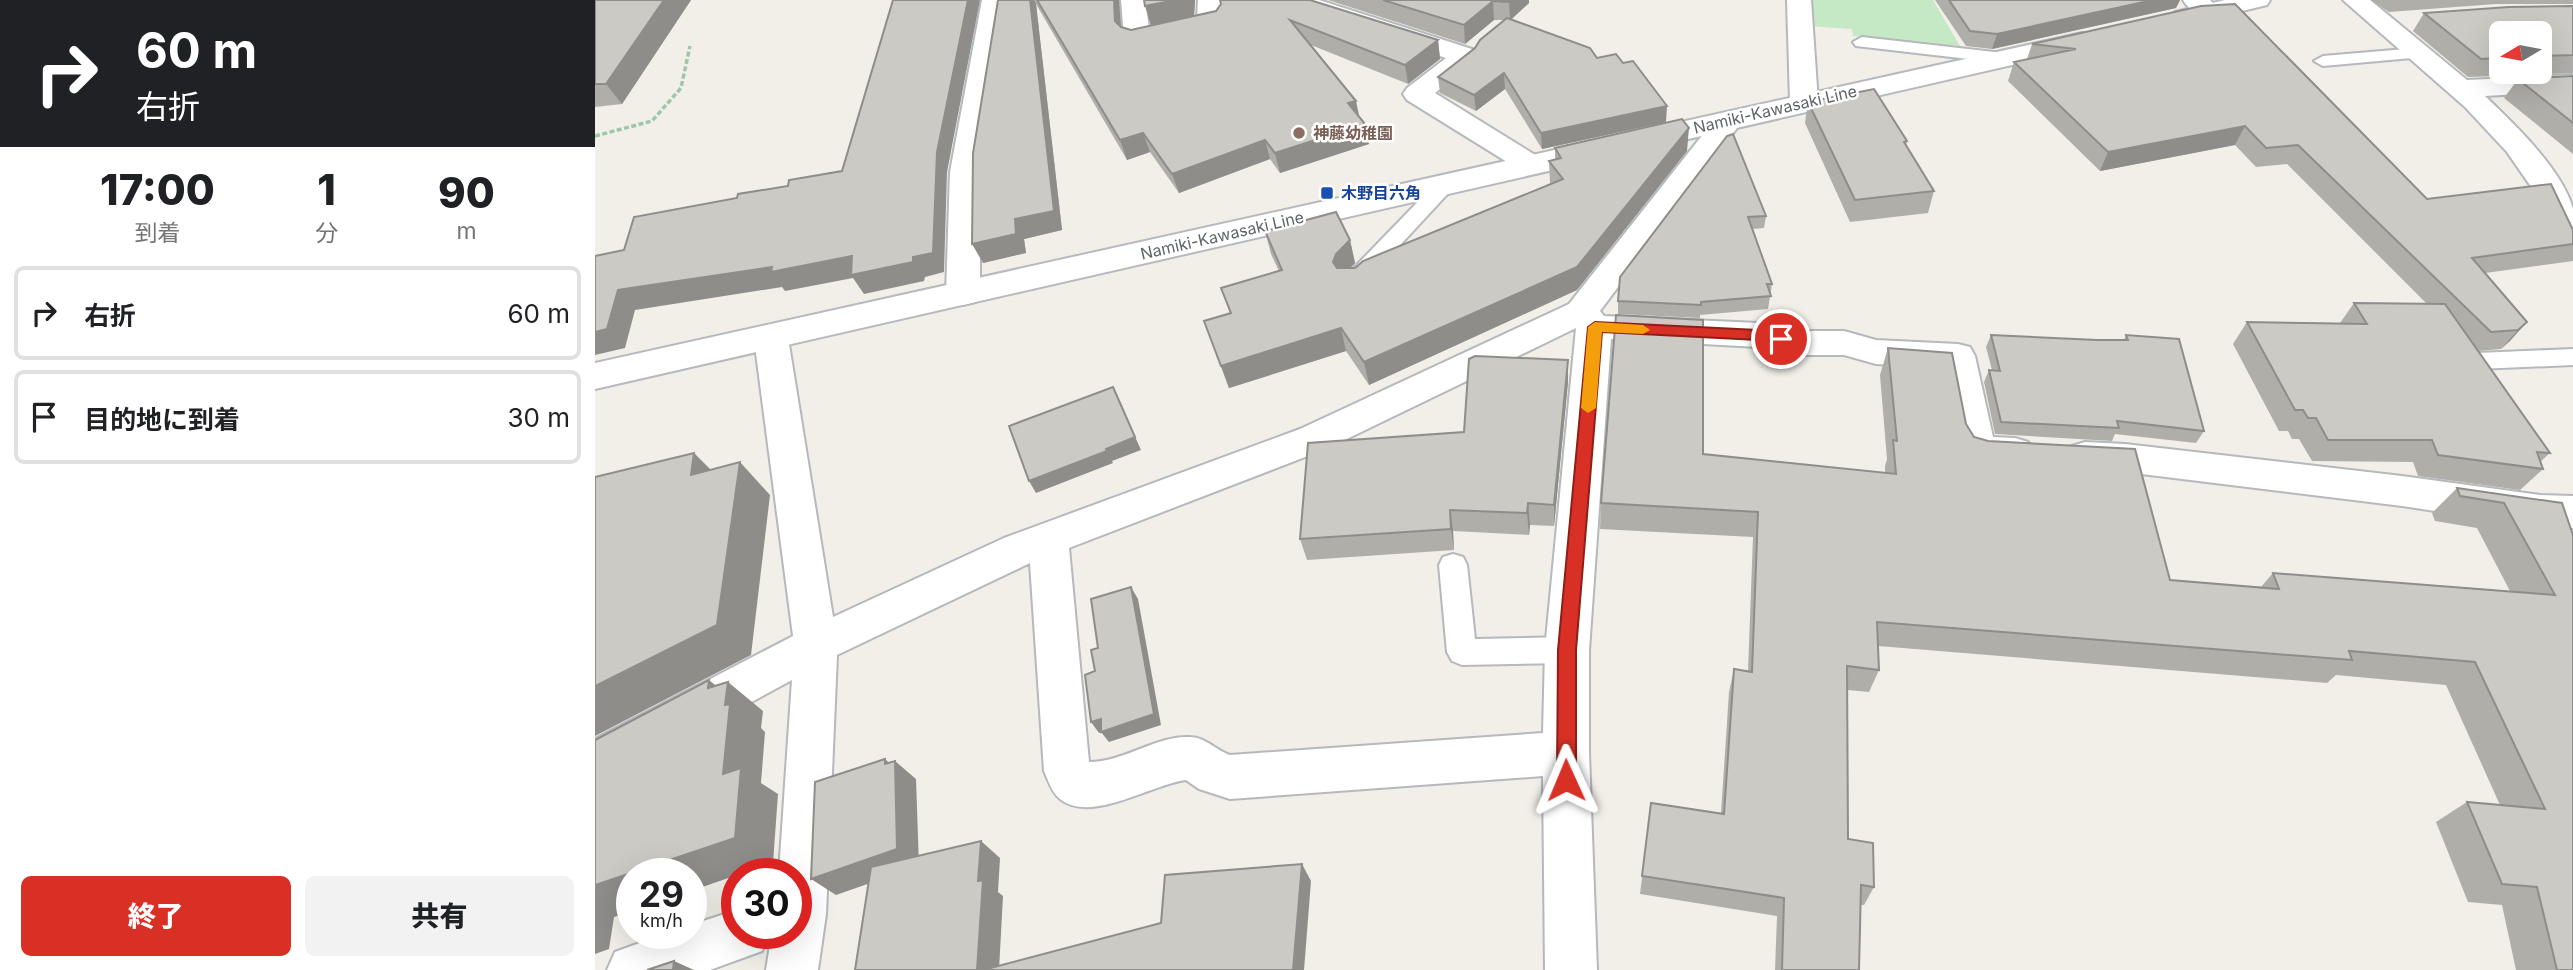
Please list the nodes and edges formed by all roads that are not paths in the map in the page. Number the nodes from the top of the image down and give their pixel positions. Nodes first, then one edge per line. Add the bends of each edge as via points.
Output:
1 (994, 0) edge
2 (1133, 0) edge
3 (1210, 0) edge
4 (1307, 0) edge
5 (1799, 0) edge
6 (2258, 0) edge
7 (2355, 0) edge
8 (2201, 5) edge
9 (2420, 20) dead end
10 (2158, 23) edge
11 (2382, 23) junction
12 (2107, 35) edge
13 (1862, 42) dead end
14 (2417, 53) junction
15 (2003, 58) junction
16 (2323, 61) dead end
17 (2573, 83) edge
18 (2460, 89) junction
19 (1804, 102) junction
20 (1729, 120) junction
21 (1531, 164) junction
22 (1447, 183) junction
23 (2573, 248) edge
24 (1351, 284) edge
25 (964, 294) junction
26 (1588, 320) junction
27 (771, 338) junction
28 (2573, 357) edge
29 (2477, 361) edge
30 (595, 376) edge
31 (2573, 512) edge
32 (1048, 539) junction
33 (1453, 565) dead end
34 (816, 645) junction
35 (1567, 650) junction
36 (1566, 753) junction
37 (595, 763) edge
38 (802, 858) edge
39 (721, 941) edge
40 (794, 949) edge
41 (633, 970) edge
42 (792, 970) edge
43 (1570, 970) edge

1 - 25 street via 965,172
2 - 3 street via 1137,38 1210,23
4 - 21 street via 1311,7 1475,48 1417,94
5 - 19 street
6 - 8 street
7 - 11 street
8 - 10 street
9 - 11 street
11 - 14 street
12 - 15 street, Namiki-Kawasaki Line
13 - 15 lane
14 - 16 lane
14 - 18 street
15 - 19 street, Namiki-Kawasaki Line
17 - 18 street
18 - 23 street via 2538,172
19 - 20 street, Namiki-Kawasaki Line
20 - 21 street, Namiki-Kawasaki Line
20 - 26 street
21 - 22 street, Namiki-Kawasaki Line
22 - 24 lane
22 - 25 street, Namiki-Kawasaki Line
25 - 27 street, Namiki-Kawasaki Line
26 - 31 street via 1804,343 1844,343 1876,352 1958,356 1977,450 2125,458
26 - 32 street via 1313,439
26 - 35 street
27 - 30 street, Namiki-Kawasaki Line
27 - 34 street
28 - 29 lane
32 - 34 street
32 - 36 street via 1067,771 1077,784 1104,784 1192,758 1230,778
33 - 35 lane via 1462,652
34 - 37 street
34 - 38 street
35 - 36 street
36 - 43 street
39 - 41 street
40 - 42 street

